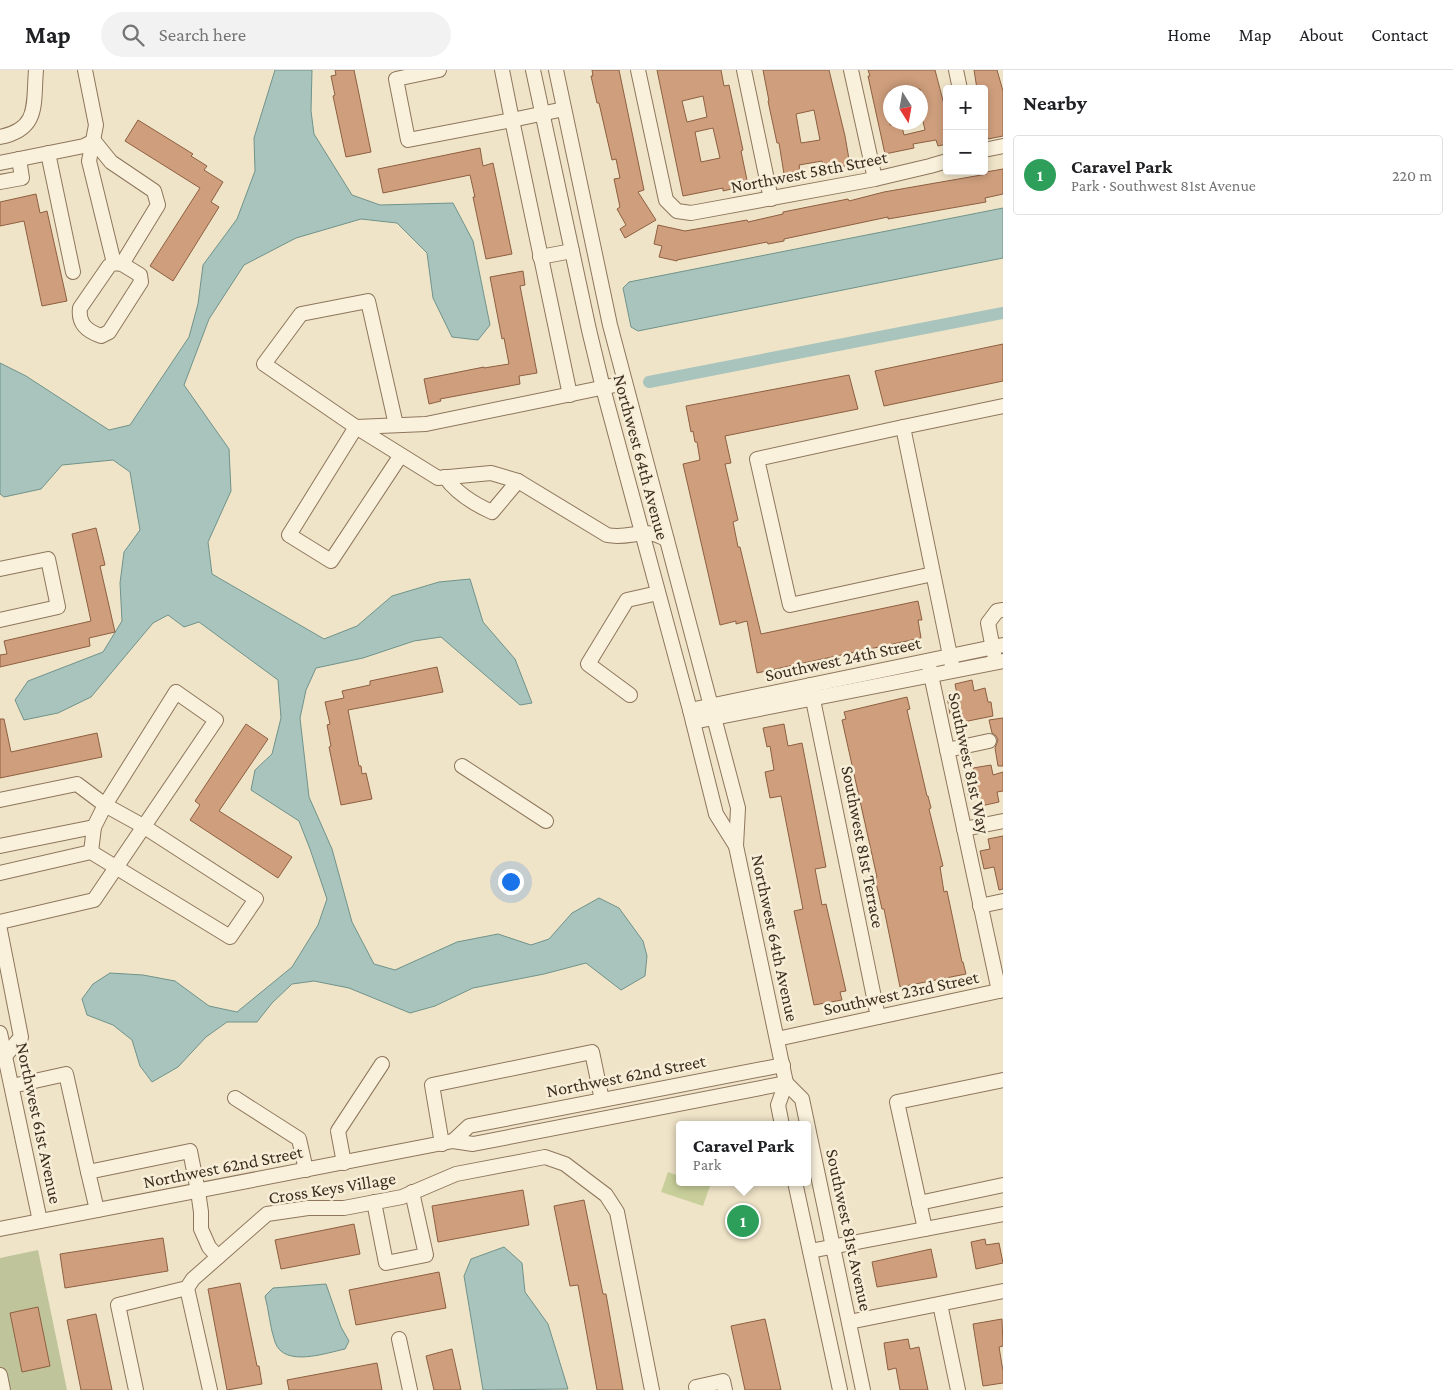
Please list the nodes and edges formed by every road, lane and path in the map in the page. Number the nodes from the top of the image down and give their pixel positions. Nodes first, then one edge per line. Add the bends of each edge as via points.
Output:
1 (36, 70) edge
2 (85, 70) edge
3 (439, 70) edge
4 (502, 70) edge
5 (533, 70) edge
6 (556, 70) edge
7 (638, 70) edge
8 (744, 70) edge
9 (851, 70) edge
10 (956, 70) edge
11 (959, 85) edge
12 (564, 109) junction
13 (543, 114) junction
14 (512, 120) junction
15 (0, 138) edge
16 (94, 141) junction
17 (1003, 146) edge
18 (988, 149) edge
19 (48, 153) junction
20 (19, 159) junction
21 (943, 161) edge
22 (0, 163) edge
23 (875, 179) junction
24 (0, 182) edge
25 (771, 199) junction
26 (572, 251) junction
27 (540, 257) junction
28 (118, 263) junction
29 (73, 272) dead end
30 (625, 383) junction
31 (603, 388) junction
32 (570, 395) junction
33 (1003, 406) edge
34 (396, 425) junction
35 (356, 427) junction
36 (902, 427) junction
37 (400, 455) junction
38 (446, 478) junction
39 (518, 481) junction
40 (642, 534) junction
41 (667, 540) junction
42 (0, 569) edge
43 (934, 574) junction
44 (658, 592) junction
45 (1003, 610) edge
46 (0, 620) edge
47 (998, 646) edge
48 (950, 656) junction
49 (928, 661) junction
50 (999, 661) edge
51 (953, 670) junction
52 (931, 675) junction
53 (810, 685) junction
54 (630, 696) dead end
55 (814, 699) junction
56 (714, 712) junction
57 (691, 716) junction
58 (989, 741) dead end
59 (947, 750) junction
60 (462, 766) dead end
61 (0, 800) edge
62 (105, 804) junction
63 (546, 821) dead end
64 (1003, 821) edge
65 (94, 826) junction
66 (143, 826) junction
67 (964, 829) junction
68 (0, 846) edge
69 (736, 846) junction
70 (91, 852) junction
71 (116, 867) junction
72 (0, 872) edge
73 (1003, 901) edge
74 (980, 906) junction
75 (0, 922) edge
76 (0, 930) edge
77 (1001, 991) edge
78 (878, 1017) junction
79 (0, 1033) edge
80 (777, 1039) junction
81 (5, 1056) junction
82 (382, 1064) dead end
83 (782, 1065) junction
84 (1003, 1080) edge
85 (786, 1083) junction
86 (12, 1086) junction
87 (638, 1093) junction
88 (235, 1098) dead end
89 (602, 1100) junction
90 (625, 1115) junction
91 (781, 1121) edge
92 (806, 1121) edge
93 (447, 1142) junction
94 (811, 1144) edge
95 (344, 1163) junction
96 (306, 1170) junction
97 (88, 1172) junction
98 (1003, 1185) edge
99 (796, 1186) edge
100 (198, 1191) junction
101 (412, 1192) junction
102 (374, 1202) junction
103 (919, 1203) junction
104 (97, 1210) junction
105 (1003, 1214) edge
106 (40, 1221) junction
107 (0, 1229) edge
108 (925, 1229) junction
109 (832, 1247) junction
110 (810, 1251) junction
111 (218, 1257) junction
112 (187, 1288) junction
113 (1003, 1291) edge
114 (940, 1304) junction
115 (849, 1322) junction
116 (399, 1338) dead end
117 (0, 1375) edge
118 (3, 1390) edge
119 (136, 1390) edge
120 (210, 1390) edge
121 (410, 1390) edge
122 (652, 1390) edge
123 (697, 1390) edge
124 (725, 1390) edge
125 (840, 1390) edge
126 (864, 1390) edge
127 (958, 1390) edge

1 - 15 street via 32,118 14,134
2 - 16 street via 96,125
3 - 14 street via 396,79 408,140
4 - 14 street
5 - 13 street, Northwest 64th Avenue
6 - 12 street, Northwest 64th Avenue
7 - 25 street, Northwest 58th Street via 666,200 677,211 691,213
8 - 25 street
9 - 23 street
10 - 11 street
12 - 13 street
12 - 30 street, Northwest 64th Avenue
13 - 14 street
13 - 26 street, Northwest 64th Avenue
14 - 27 street
16 - 19 street
16 - 28 street via 89,162
16 - 28 street via 111,162 154,191 157,198 158,206
17 - 18 street
19 - 20 street
19 - 29 street
20 - 22 street
20 - 24 street via 22,178
21 - 23 street, Northwest 58th Street
23 - 25 street, Northwest 58th Street
26 - 27 street
26 - 31 street, Northwest 64th Avenue
27 - 32 street
28 - 28 street via 140,275 142,282 109,332 101,336 81,323 80,308 109,266
30 - 31 street
30 - 41 street, Northwest 64th Avenue
31 - 32 street
31 - 40 street, Northwest 64th Avenue
32 - 34 street via 426,424
33 - 36 street
34 - 35 street
34 - 35 street via 368,301 301,314 264,364
35 - 37 street
35 - 37 street via 289,535 331,562
36 - 43 street
36 - 43 street via 757,459 790,605
37 - 38 street via 438,478
38 - 39 street via 491,473
38 - 39 street via 454,490 492,512
39 - 40 street via 607,535
40 - 41 street via 649,532
40 - 44 street, Northwest 64th Avenue
41 - 56 street, Northwest 64th Avenue
42 - 46 street via 48,559 58,607
43 - 48 street
44 - 54 street via 627,600 588,664
44 - 57 street, Northwest 64th Avenue
45 - 47 street via 997,611 988,623
47 - 48 street, Southwest 24th Street
47 - 50 street
48 - 49 street, Southwest 24th Street
48 - 51 street
49 - 52 street, Southwest 81st Way
49 - 53 street, Southwest 24th Street
50 - 51 street, Southwest 24th Street
51 - 52 street, Southwest 24th Street
52 - 55 street, Southwest 24th Street
52 - 59 street, Southwest 81st Way
53 - 55 street, Southwest 81st Terrace
53 - 56 street, Southwest 24th Street
55 - 56 street, Southwest 24th Street
55 - 78 street, Southwest 81st Terrace
56 - 57 street, Southwest 24th Street
56 - 69 street, Northwest 64th Avenue via 738,808
57 - 69 street, Northwest 64th Avenue via 716,814
58 - 59 street
59 - 67 street, Southwest 81st Way
60 - 63 street
61 - 62 street via 76,784
62 - 65 street
62 - 66 street
62 - 66 street via 176,692 216,720
64 - 67 street
65 - 68 street
65 - 70 street
66 - 71 street
66 - 71 street via 256,899 230,937
67 - 74 street, Southwest 81st Way
69 - 80 street, Northwest 64th Avenue
70 - 71 street
70 - 72 street
71 - 75 street via 94,900
73 - 74 street
74 - 77 street, Southwest 81st Way
76 - 81 street via 21,1037
77 - 78 street, Southwest 23rd Street
78 - 80 street, Southwest 23rd Street
79 - 81 street, Northwest 61st Avenue
80 - 83 street, Southwest 81st Avenue
81 - 86 street, Northwest 61st Avenue
82 - 95 street via 338,1131
83 - 85 street, Southwest 81st Avenue
83 - 87 street, Northwest 62nd Street
84 - 103 street via 897,1102
85 - 90 street, Northwest 62nd Street
85 - 91 street via 778,1105
85 - 92 street, Southwest 81st Avenue via 802,1100
86 - 97 street via 66,1074
86 - 106 street, Northwest 61st Avenue
87 - 89 street, Northwest 62nd Street
87 - 90 street via 634,1106
88 - 96 street via 299,1138
89 - 93 street, Northwest 62nd Street via 469,1126
89 - 93 street via 592,1052 432,1085
90 - 93 street, Northwest 62nd Street via 473,1144
93 - 95 street, Northwest 62nd Street
94 - 109 street, Southwest 81st Avenue
95 - 96 street, Northwest 62nd Street
96 - 100 street, Northwest 62nd Street
97 - 100 street via 190,1151
97 - 104 street
98 - 103 street
99 - 110 street
100 - 104 street, Northwest 62nd Street
100 - 111 street via 201,1229 209,1247
101 - 102 street, Cross Keys Village
101 - 102 street via 426,1255 386,1263
101 - 122 street, Cross Keys Village via 456,1174 545,1157 565,1164 606,1195 617,1212
102 - 111 street, Cross Keys Village via 344,1208 308,1208 267,1214
103 - 108 street
104 - 106 street, Northwest 62nd Street
105 - 108 street
106 - 107 street, Northwest 62nd Street
108 - 109 street
109 - 110 street
109 - 115 street, Southwest 81st Avenue
110 - 125 street
111 - 112 street, Cross Keys Village
112 - 119 street via 118,1305
112 - 120 street
113 - 114 street
114 - 115 street
114 - 127 street
115 - 126 street, Southwest 81st Avenue
116 - 121 street
117 - 118 street
123 - 124 street via 696,1387 723,1381

